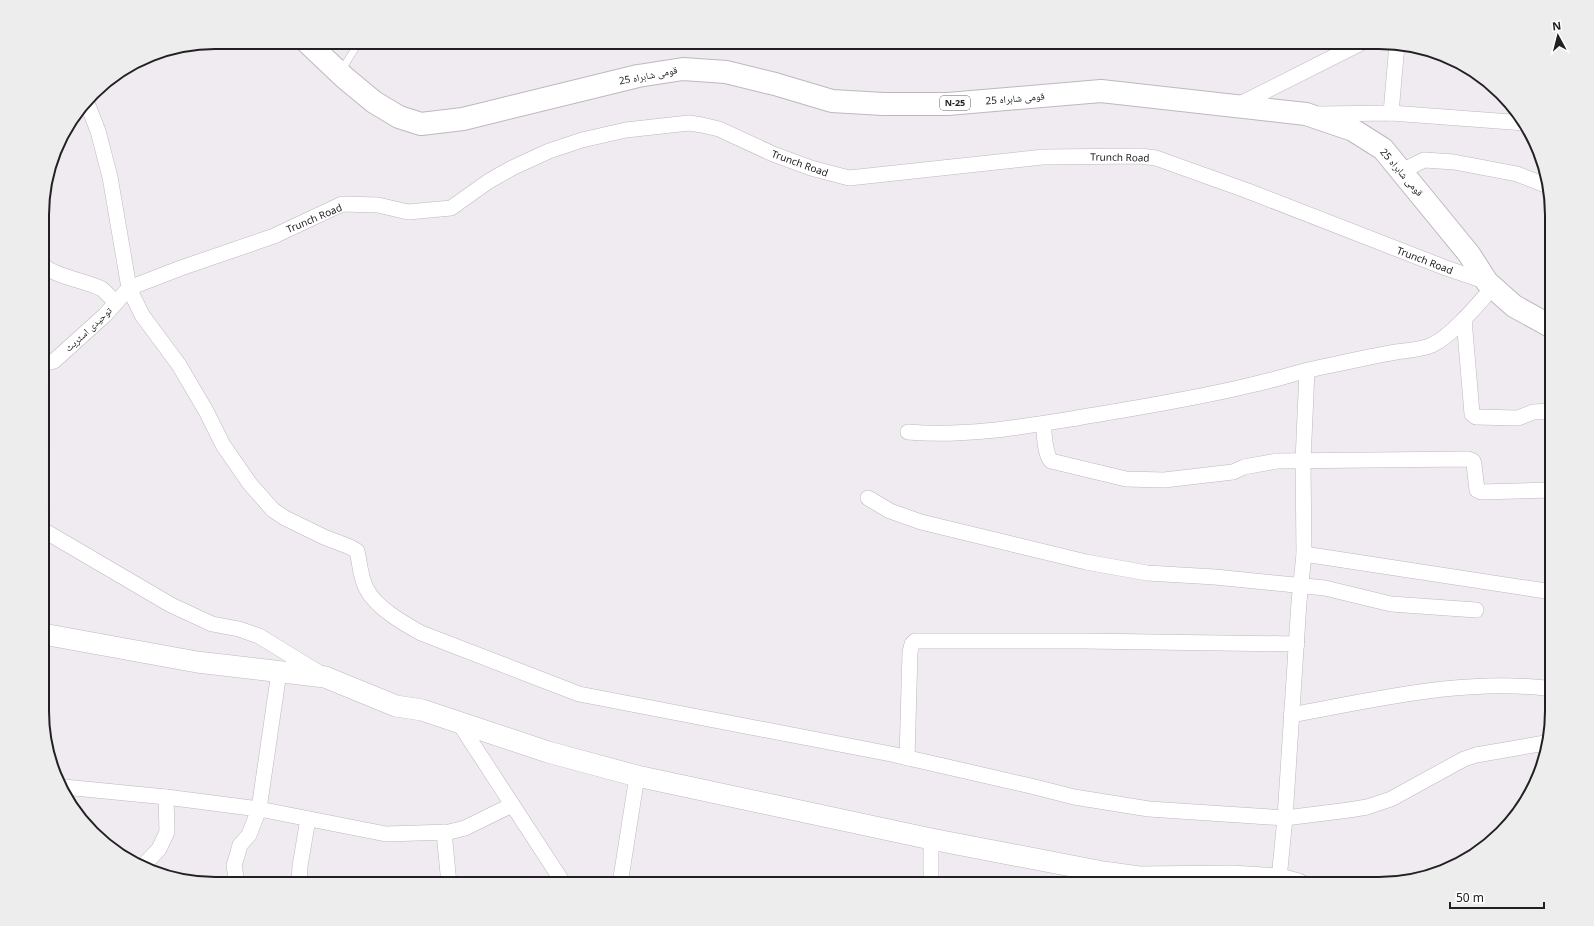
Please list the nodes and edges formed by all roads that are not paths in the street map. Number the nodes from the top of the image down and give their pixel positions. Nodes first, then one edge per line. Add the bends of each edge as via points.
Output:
1 (314, 49) edge
2 (355, 49) edge
3 (1349, 49) edge
4 (1397, 50) edge
5 (340, 73) junction
6 (89, 107) edge
7 (1236, 107) junction
8 (1391, 112) junction
9 (1306, 114) junction
10 (1517, 122) edge
11 (1402, 171) junction
12 (1542, 184) edge
13 (49, 270) edge
14 (1490, 285) junction
15 (129, 288) junction
16 (116, 302) junction
17 (1464, 319) junction
18 (1545, 323) edge
19 (49, 362) edge
20 (1307, 371) junction
21 (1545, 411) edge
22 (1043, 424) junction
23 (908, 432) dead end
24 (1303, 461) junction
25 (1545, 490) edge
26 (868, 498) dead end
27 (49, 533) edge
28 (1304, 554) junction
29 (1301, 585) junction
30 (1545, 591) edge
31 (1476, 610) dead end
32 (49, 635) edge
33 (1297, 644) junction
34 (279, 672) junction
35 (325, 677) junction
36 (1545, 688) edge
37 (1291, 715) junction
38 (459, 723) junction
39 (1542, 744) edge
40 (907, 758) junction
41 (637, 776) junction
42 (67, 787) edge
43 (166, 797) junction
44 (512, 805) junction
45 (259, 809) junction
46 (1285, 818) junction
47 (308, 819) junction
48 (444, 832) junction
49 (931, 839) junction
50 (147, 862) edge
51 (236, 877) edge
52 (299, 877) edge
53 (448, 877) edge
54 (559, 877) edge
55 (621, 877) edge
56 (931, 877) edge
57 (1139, 877) edge
58 (1288, 877) edge

1 - 5 highway, قومی شاہراہ 25 / N-25
2 - 5 lane
3 - 7 street
4 - 8 street
5 - 7 highway, قومی شاہراہ 25 / N-25 via 380,106 399,117 421,124 463,119 638,76 683,69 726,72 832,101 948,104 1101,91
6 - 15 street via 110,177
7 - 9 highway, قومی شاہراہ 25 / N-25
8 - 9 street
8 - 10 street
9 - 11 highway, قومی شاہراہ 25 / N-25 via 1353,130 1383,149
11 - 12 street via 1424,160 1454,162 1517,174
11 - 14 highway, قومی شاہراہ 25 / N-25 via 1469,254
13 - 16 street via 102,289
14 - 15 street, Trunch Road via 1156,158 1043,157 849,178 773,154 719,129 689,123 626,130 549,151 489,181 451,208 408,212 378,205 342,204 274,236
14 - 17 street
14 - 18 highway, قومی شاہراہ 25 / N-25 via 1514,306
15 - 16 street, توحیدی اسٹریٹ
15 - 40 street via 142,315 180,365 223,446 250,484 273,510 285,518 357,551 366,589 387,611 402,622 422,633 578,694
16 - 19 street, توحیدی اسٹریٹ via 105,315 54,361
17 - 20 street via 1440,340 1427,347
17 - 21 street via 1472,414 1476,418 1518,418 1533,412
20 - 22 street via 1218,392
20 - 24 street
22 - 23 street via 953,434
22 - 24 street via 1048,457 1051,461 1126,479 1164,480 1233,472 1244,466 1277,461
24 - 25 street via 1468,459 1473,460 1476,486 1481,492
24 - 28 street
26 - 29 street via 890,511 922,522 1086,562 1147,573
27 - 35 street via 171,605 212,624 259,636
28 - 29 street
28 - 30 street
29 - 31 street via 1332,589 1391,604
29 - 33 street
32 - 34 street via 197,662
33 - 37 street
33 - 40 street via 915,642 910,652
34 - 35 street
34 - 45 street
35 - 38 street via 396,706 422,710
36 - 37 street via 1515,686 1441,689
37 - 46 street
38 - 41 street via 548,752
38 - 44 street
39 - 46 street via 1464,759 1392,798 1367,807
40 - 46 street via 1105,803 1150,809
41 - 49 street
41 - 55 street
42 - 43 street
43 - 45 street
43 - 50 street via 168,832 159,849
44 - 48 street via 465,828
44 - 54 street
45 - 47 street
45 - 51 street via 249,835 240,845 236,856
46 - 58 street
47 - 48 street via 377,833
47 - 52 street
48 - 53 street
49 - 56 street
49 - 57 street

